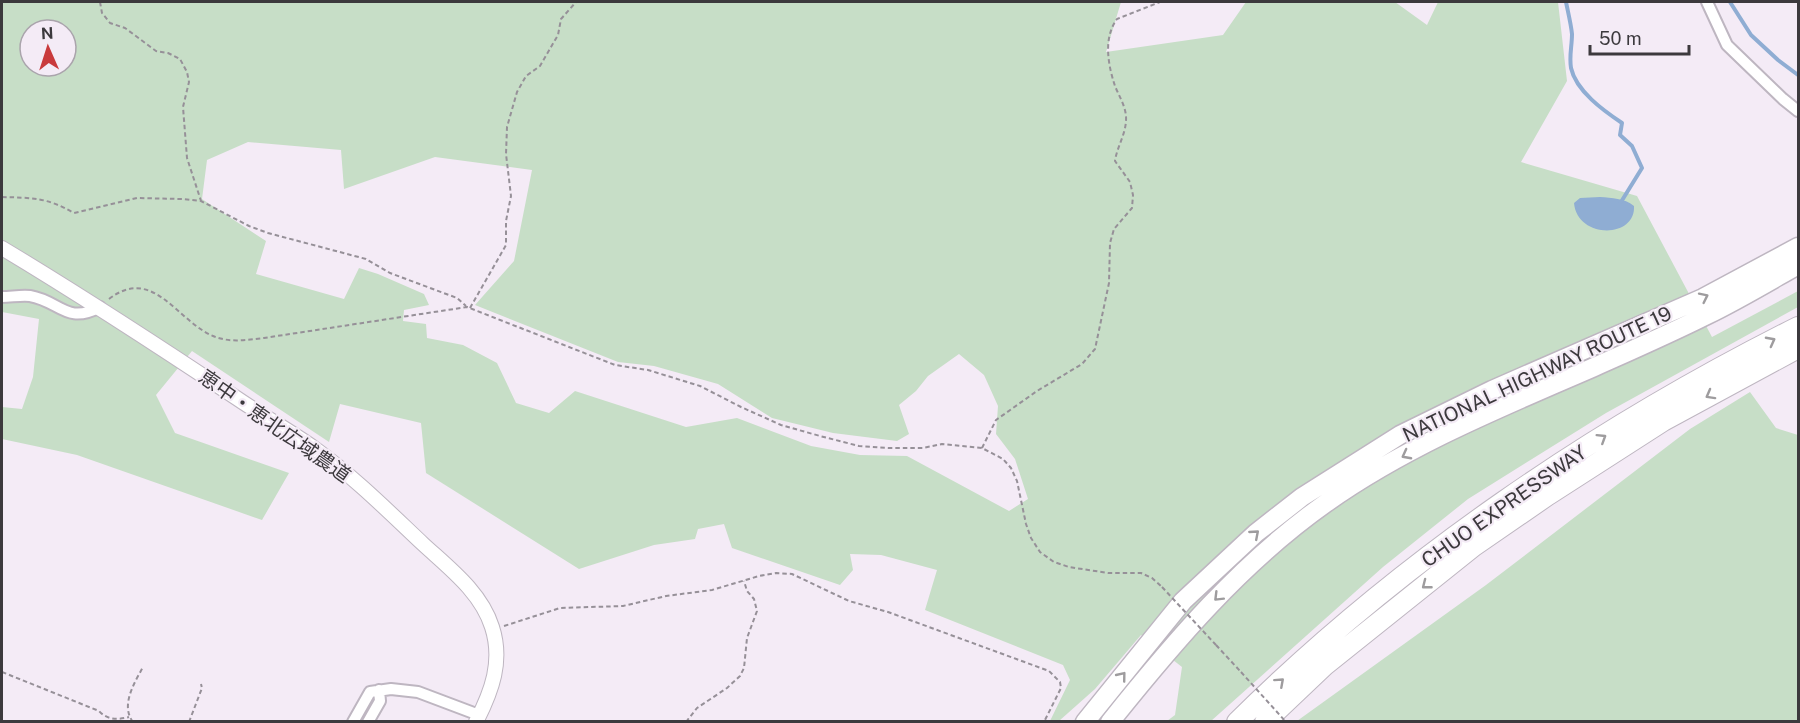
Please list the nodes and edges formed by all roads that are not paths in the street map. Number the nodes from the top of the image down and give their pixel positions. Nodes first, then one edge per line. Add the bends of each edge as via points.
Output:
1 (1707, 2) edge
2 (1798, 111) edge
3 (1798, 247) edge
4 (2, 248) edge
5 (1798, 265) edge
6 (2, 297) edge
7 (100, 307) junction
8 (1798, 327) edge
9 (1798, 348) edge
10 (379, 690) junction
11 (477, 718) edge
12 (353, 722) edge
13 (368, 722) edge
14 (1085, 722) edge
15 (1110, 722) edge
16 (1237, 722) edge
17 (1265, 722) edge

1 - 2 street via 1727,45
14 -> 3 highway, NATIONAL HIGHWAY ROUTE 19 via 1184,601 1256,533 1302,497 1400,435 1492,390 1703,298
4 - 7 street, 恵中・恵北広域農道
5 -> 15 highway, NATIONAL HIGHWAY ROUTE 19 via 1709,314 1442,436 1326,503 1251,565 1209,606 1171,645
6 - 7 street via 31,296 77,315
7 - 11 street, 恵中・恵北広域農道 via 315,449 363,487 470,589 493,630 498,653 491,690
16 -> 8 highway, CHUO EXPRESSWAY via 1383,592 1463,531 1652,406
9 -> 17 highway, CHUO EXPRESSWAY via 1663,421 1493,533 1324,666
10 - 11 street via 418,692
10 - 12 street via 370,692
10 - 13 street via 380,701

